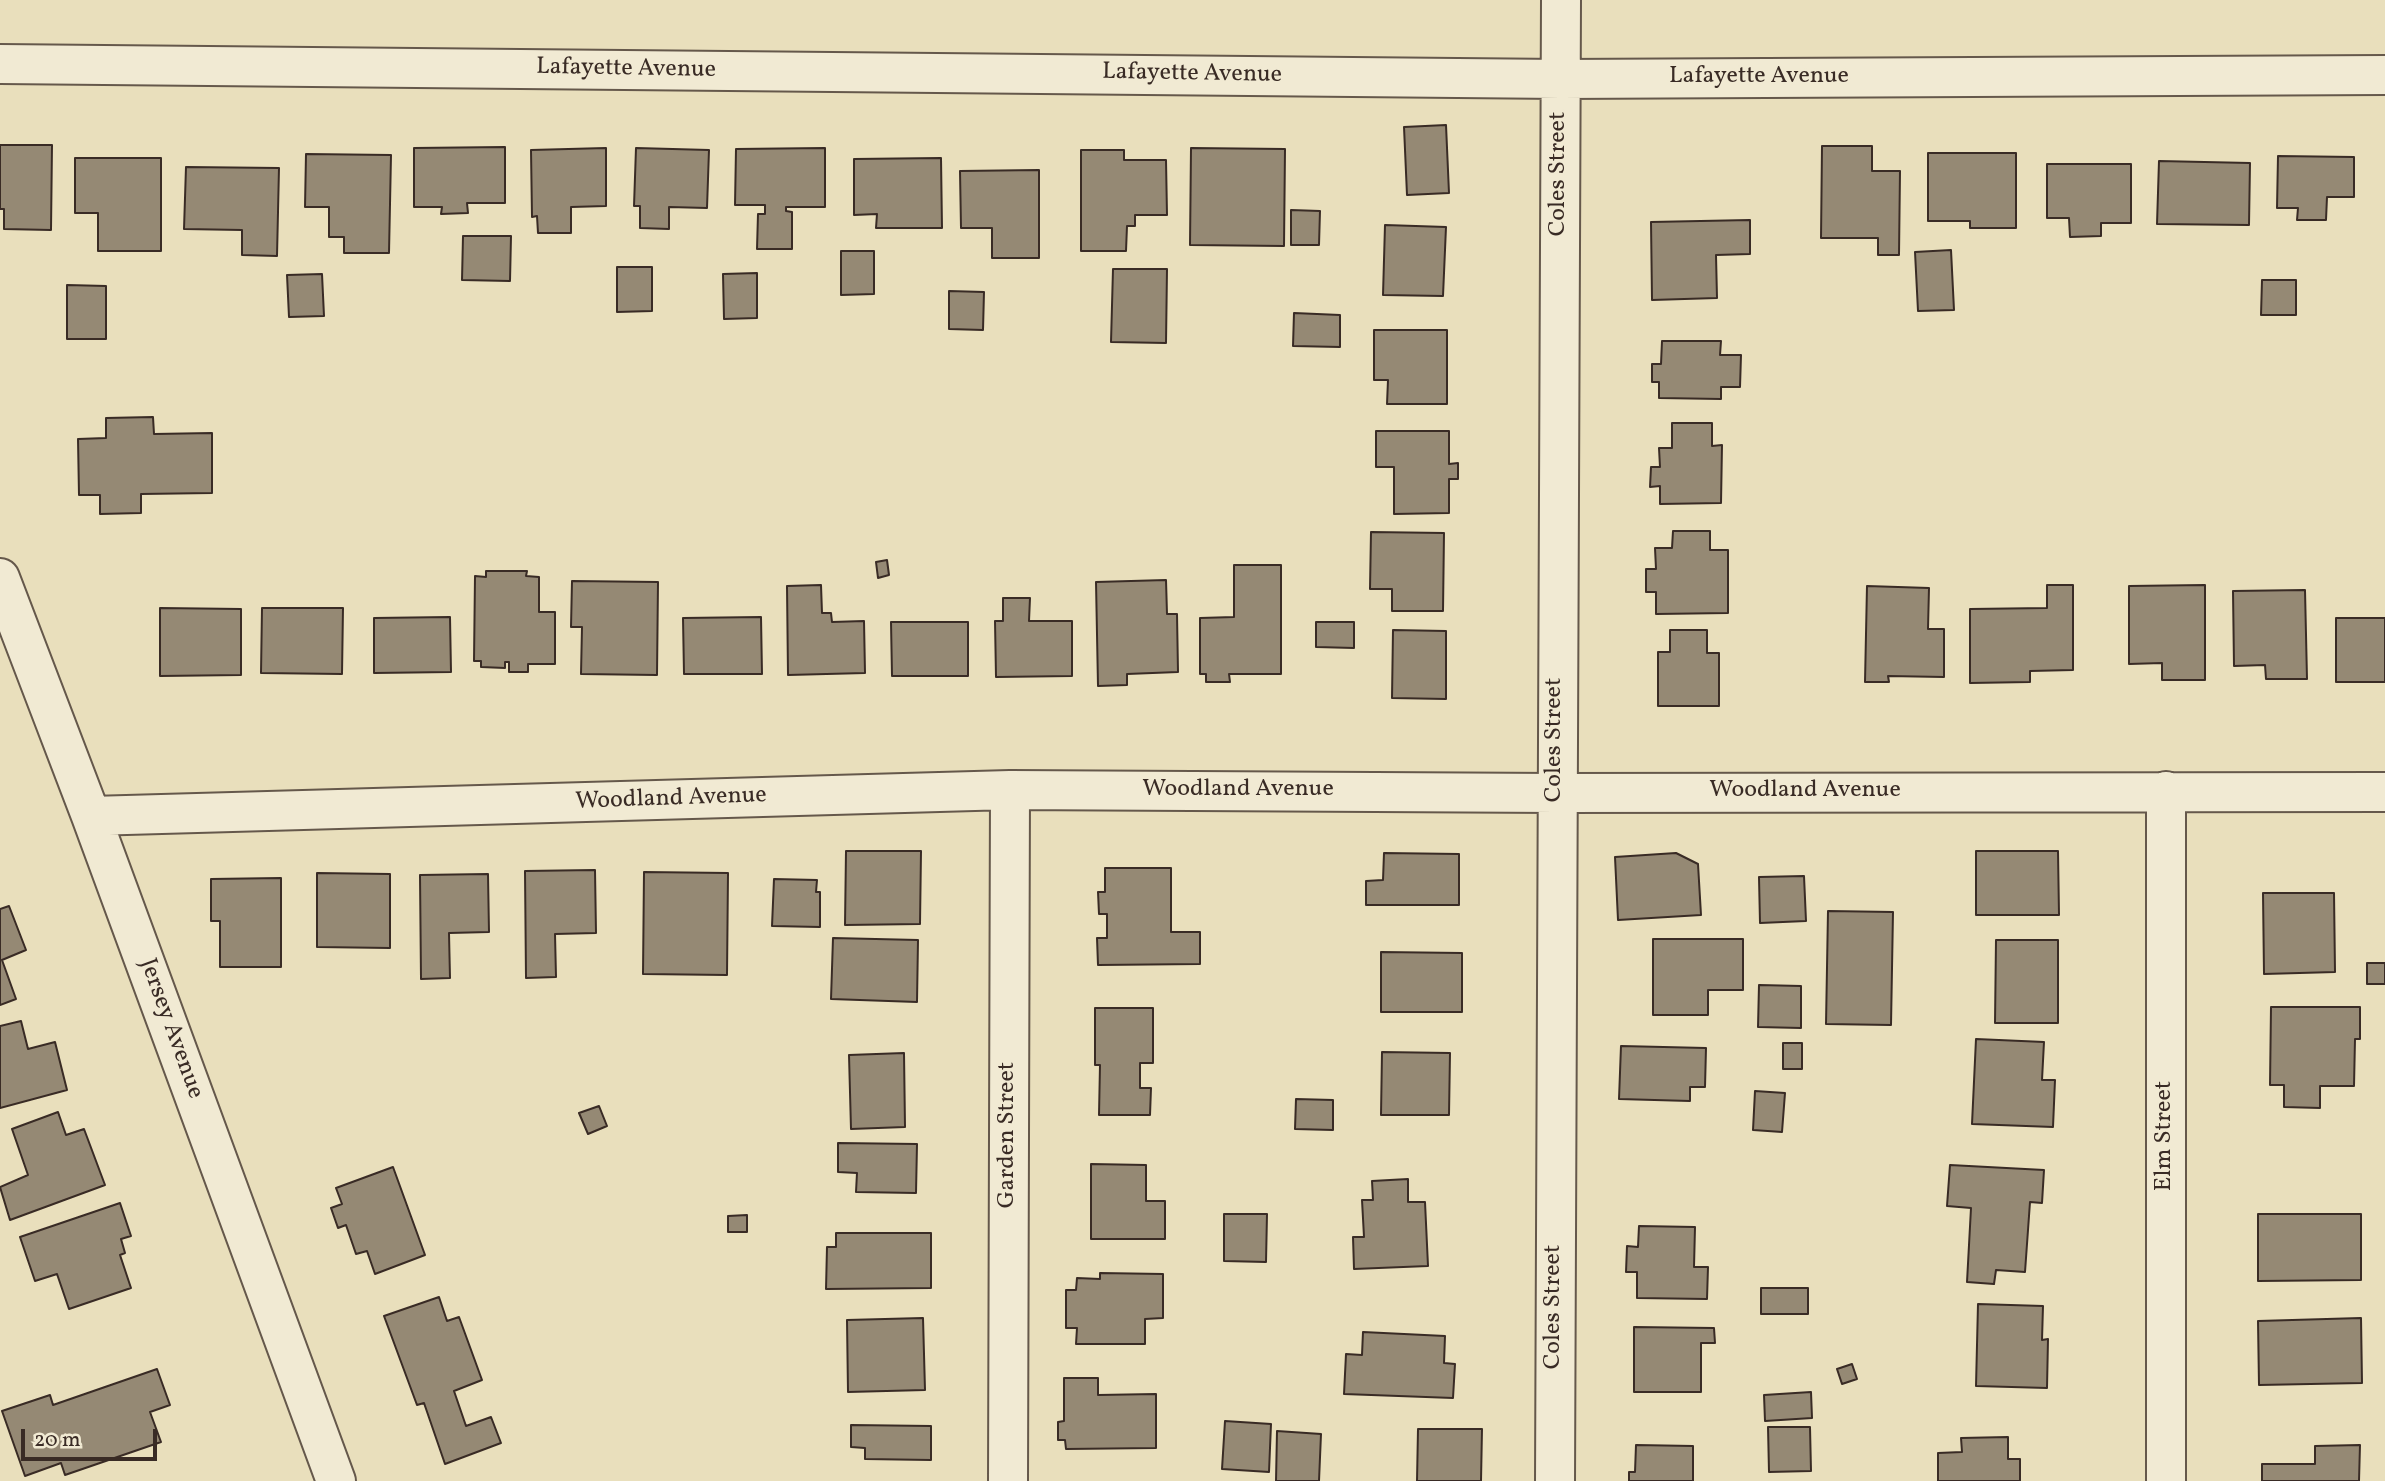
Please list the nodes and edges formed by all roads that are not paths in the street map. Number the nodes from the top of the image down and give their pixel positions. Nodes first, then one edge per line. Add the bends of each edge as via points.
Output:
1 (1561, 0) edge
2 (0, 64) edge
3 (2385, 75) edge
4 (1561, 79) junction
5 (0, 578) edge
6 (1010, 790) junction
7 (2166, 791) junction
8 (2385, 792) edge
9 (1556, 793) junction
10 (91, 816) junction
11 (336, 1481) edge
12 (1008, 1481) edge
13 (1555, 1481) edge
14 (2166, 1481) edge

1 - 4 street, Coles Street
2 - 4 street, Lafayette Avenue
3 - 4 street, Lafayette Avenue
4 - 9 street, Coles Street
5 - 10 street, Jersey Avenue
6 - 9 street, Woodland Avenue
6 - 10 street, Woodland Avenue
6 - 12 street, Garden Street
7 - 8 street, Woodland Avenue
7 - 9 street, Woodland Avenue
7 - 14 street, Elm Street
9 - 13 street, Coles Street
10 - 11 street, Jersey Avenue

